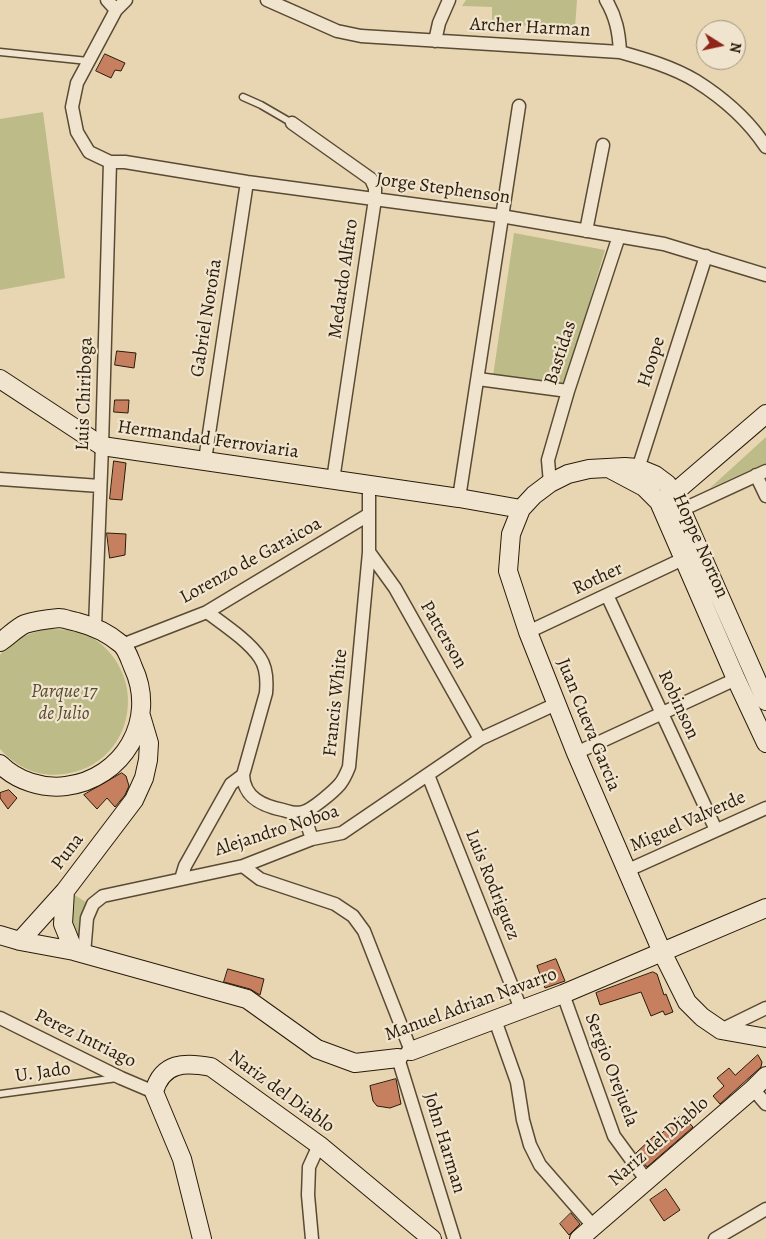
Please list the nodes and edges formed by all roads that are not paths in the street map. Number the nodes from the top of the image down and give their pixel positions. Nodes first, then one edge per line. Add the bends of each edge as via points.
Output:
1 (107, 0) edge
2 (126, 0) edge
3 (267, 0) edge
4 (449, 0) edge
5 (606, 0) edge
6 (116, 10) junction
7 (435, 41) junction
8 (0, 52) edge
9 (620, 52) junction
10 (88, 61) junction
11 (243, 97) dead end
12 (518, 106) dead end
13 (292, 123) joint
14 (603, 145) dead end
15 (766, 147) edge
16 (110, 162) junction
17 (247, 182) junction
18 (375, 199) junction
19 (501, 216) junction
20 (586, 231) junction
21 (619, 236) junction
22 (706, 256) junction
23 (766, 276) edge
24 (0, 379) edge
25 (478, 379) junction
26 (568, 391) junction
27 (766, 414) edge
28 (102, 446) junction
29 (205, 460) junction
30 (610, 469) joint
31 (761, 473) edge
32 (636, 474) junction
33 (0, 479) edge
34 (333, 480) junction
35 (550, 483) junction
36 (100, 486) junction
37 (369, 486) junction
38 (766, 496) edge
39 (459, 498) junction
40 (670, 505) junction
41 (521, 509) junction
42 (368, 516) junction
43 (369, 552) junction
44 (683, 559) junction
45 (607, 595) junction
46 (207, 612) junction
47 (95, 627) junction
48 (528, 632) junction
49 (0, 642) edge
50 (122, 645) junction
51 (736, 679) junction
52 (766, 701) edge
53 (556, 704) junction
54 (661, 714) junction
55 (142, 716) junction
56 (765, 737) edge
57 (480, 738) junction
58 (576, 754) junction
59 (118, 760) junction
60 (2, 768) edge
61 (243, 775) junction
62 (428, 776) junction
63 (142, 782) junction
64 (766, 808) edge
65 (304, 812) junction
66 (716, 830) junction
67 (312, 840) junction
68 (243, 866) junction
69 (626, 871) junction
70 (181, 879) junction
71 (65, 891) junction
72 (766, 908) edge
73 (0, 935) edge
74 (20, 941) junction
75 (662, 952) junction
76 (79, 953) junction
77 (563, 994) junction
78 (766, 1008) edge
79 (521, 1009) junction
80 (0, 1018) edge
81 (495, 1020) junction
82 (721, 1030) junction
83 (766, 1038) edge
84 (405, 1054) junction
85 (766, 1076) edge
86 (121, 1078) junction
87 (753, 1089) junction
88 (154, 1092) junction
89 (0, 1094) edge
90 (766, 1104) edge
91 (319, 1145) junction
92 (647, 1181) junction
93 (766, 1209) edge
94 (594, 1226) junction
95 (202, 1239) edge
96 (312, 1239) edge
97 (432, 1239) edge
98 (454, 1239) edge
99 (579, 1239) edge
100 (715, 1239) edge

1 - 6 street
2 - 6 street
3 - 7 street, Archer Harman via 337,31 361,36
4 - 7 street
5 - 9 street via 618,31
6 - 10 street
7 - 9 street, Archer Harman
8 - 10 lane
9 - 15 street, Archer Harman via 657,63 695,80 726,103
10 - 16 street via 77,83 72,107 77,132 89,152
11 - 13 lane
12 - 19 street
13 - 18 street, Medardo Alfaro via 370,179 375,188
14 - 20 street
16 - 17 street, Jorge Stephenson
16 - 28 street, Luis Chiriboga
17 - 18 street, Jorge Stephenson
17 - 29 street, Gabriel Noroña
18 - 19 street, Jorge Stephenson
18 - 34 street, Medardo Alfaro
19 - 20 street, Jorge Stephenson
19 - 25 street
20 - 21 street, Jorge Stephenson
21 - 22 street, Jorge Stephenson
21 - 26 street, Bastidas
22 - 23 street, Jorge Stephenson
22 - 32 street, Hoope
24 - 28 street, Hermandad Ferroviaria
25 - 26 street
25 - 39 street
26 - 35 street, Bastidas via 548,460
27 - 40 street
28 - 29 street, Hermandad Ferroviaria
28 - 36 street, Luis Chiriboga
29 - 34 street, Hermandad Ferroviaria
30 - 32 street, Hoppe Norton
30 - 35 street, Juan Cueva Garcia via 568,474
31 - 38 street
31 - 40 street
32 - 40 street, Hoppe Norton via 644,486
33 - 36 street
34 - 37 street, Hermandad Ferroviaria
35 - 41 street, Juan Cueva Garcia
36 - 47 street, Luis Chiriboga
37 - 39 street, Hermandad Ferroviaria
37 - 42 street, Francis White
39 - 41 street, Hermandad Ferroviaria
40 - 44 street, Hoppe Norton
40 - 52 street, Hoppe Norton
41 - 48 street, Juan Cueva Garcia via 511,534 508,571
42 - 43 street, Francis White
42 - 46 street, Lorenzo de Garaicoa
43 - 57 street, Patterson via 394,588
43 - 65 street, Francis White via 349,767 342,783
44 - 45 street, Rother
44 - 51 street, Hoppe Norton
45 - 48 street, Rother
45 - 54 street, Robinson
46 - 50 street, Lorenzo de Garaicoa
46 - 61 street via 252,649 265,670 266,693
47 - 49 street via 60,618 24,624
47 - 50 street
48 - 53 street, Juan Cueva Garcia
50 - 55 street via 138,677
51 - 54 street
51 - 56 street, Hoppe Norton
53 - 57 street, Alejandro Noboa
53 - 58 street, Juan Cueva Garcia
54 - 58 street
54 - 66 street, Robinson
55 - 59 street via 134,737
55 - 63 street, Puna via 149,743
57 - 62 street, Alejandro Noboa
58 - 69 street, Juan Cueva Garcia
59 - 60 street via 103,774 79,784 54,787 28,782
59 - 63 street via 133,764
61 - 65 street via 243,783 254,799 271,808
61 - 70 street via 231,784 185,866
62 - 67 street, Alejandro Noboa via 342,833
62 - 79 street, Luis Rodriguez
63 - 71 street, Puna via 134,800
64 - 66 street, Miguel Valverde
65 - 67 street
66 - 69 street, Miguel Valverde
67 - 68 street, Alejandro Noboa
68 - 70 street, Alejandro Noboa
68 - 84 street, John Harman via 260,878 335,904 353,916 364,931
69 - 75 street, Juan Cueva Garcia
70 - 76 street, Alejandro Noboa via 97,900 87,918
71 - 74 street, Puna
71 - 76 street via 63,924
72 - 75 street, Manuel Adrian Navarro
73 - 74 street, Manuel Adrian Navarro
74 - 76 street, Manuel Adrian Navarro
75 - 77 street, Manuel Adrian Navarro
75 - 82 street, Juan Cueva Garcia via 687,1002
76 - 84 street, Manuel Adrian Navarro via 247,999 317,1049 355,1063
77 - 79 street, Manuel Adrian Navarro
77 - 92 street, Sergio Orejuela via 614,1136
78 - 82 street
79 - 81 street, Manuel Adrian Navarro
80 - 86 street, Perez Intriago
81 - 84 street, Manuel Adrian Navarro
81 - 94 street via 517,1082 530,1145 540,1165
82 - 83 street
84 - 98 street, John Harman
85 - 87 street, Nariz del Diablo
86 - 88 street, Perez Intriago
86 - 89 lane, U. Jado
87 - 90 street
87 - 92 street, Nariz del Diablo
88 - 91 street, Nariz del Diablo via 157,1081 175,1066 192,1064 211,1068
88 - 95 street via 182,1159
91 - 96 street via 309,1167
91 - 97 street, Nariz del Diablo
92 - 94 street, Nariz del Diablo
93 - 100 street
94 - 99 street, Nariz del Diablo

